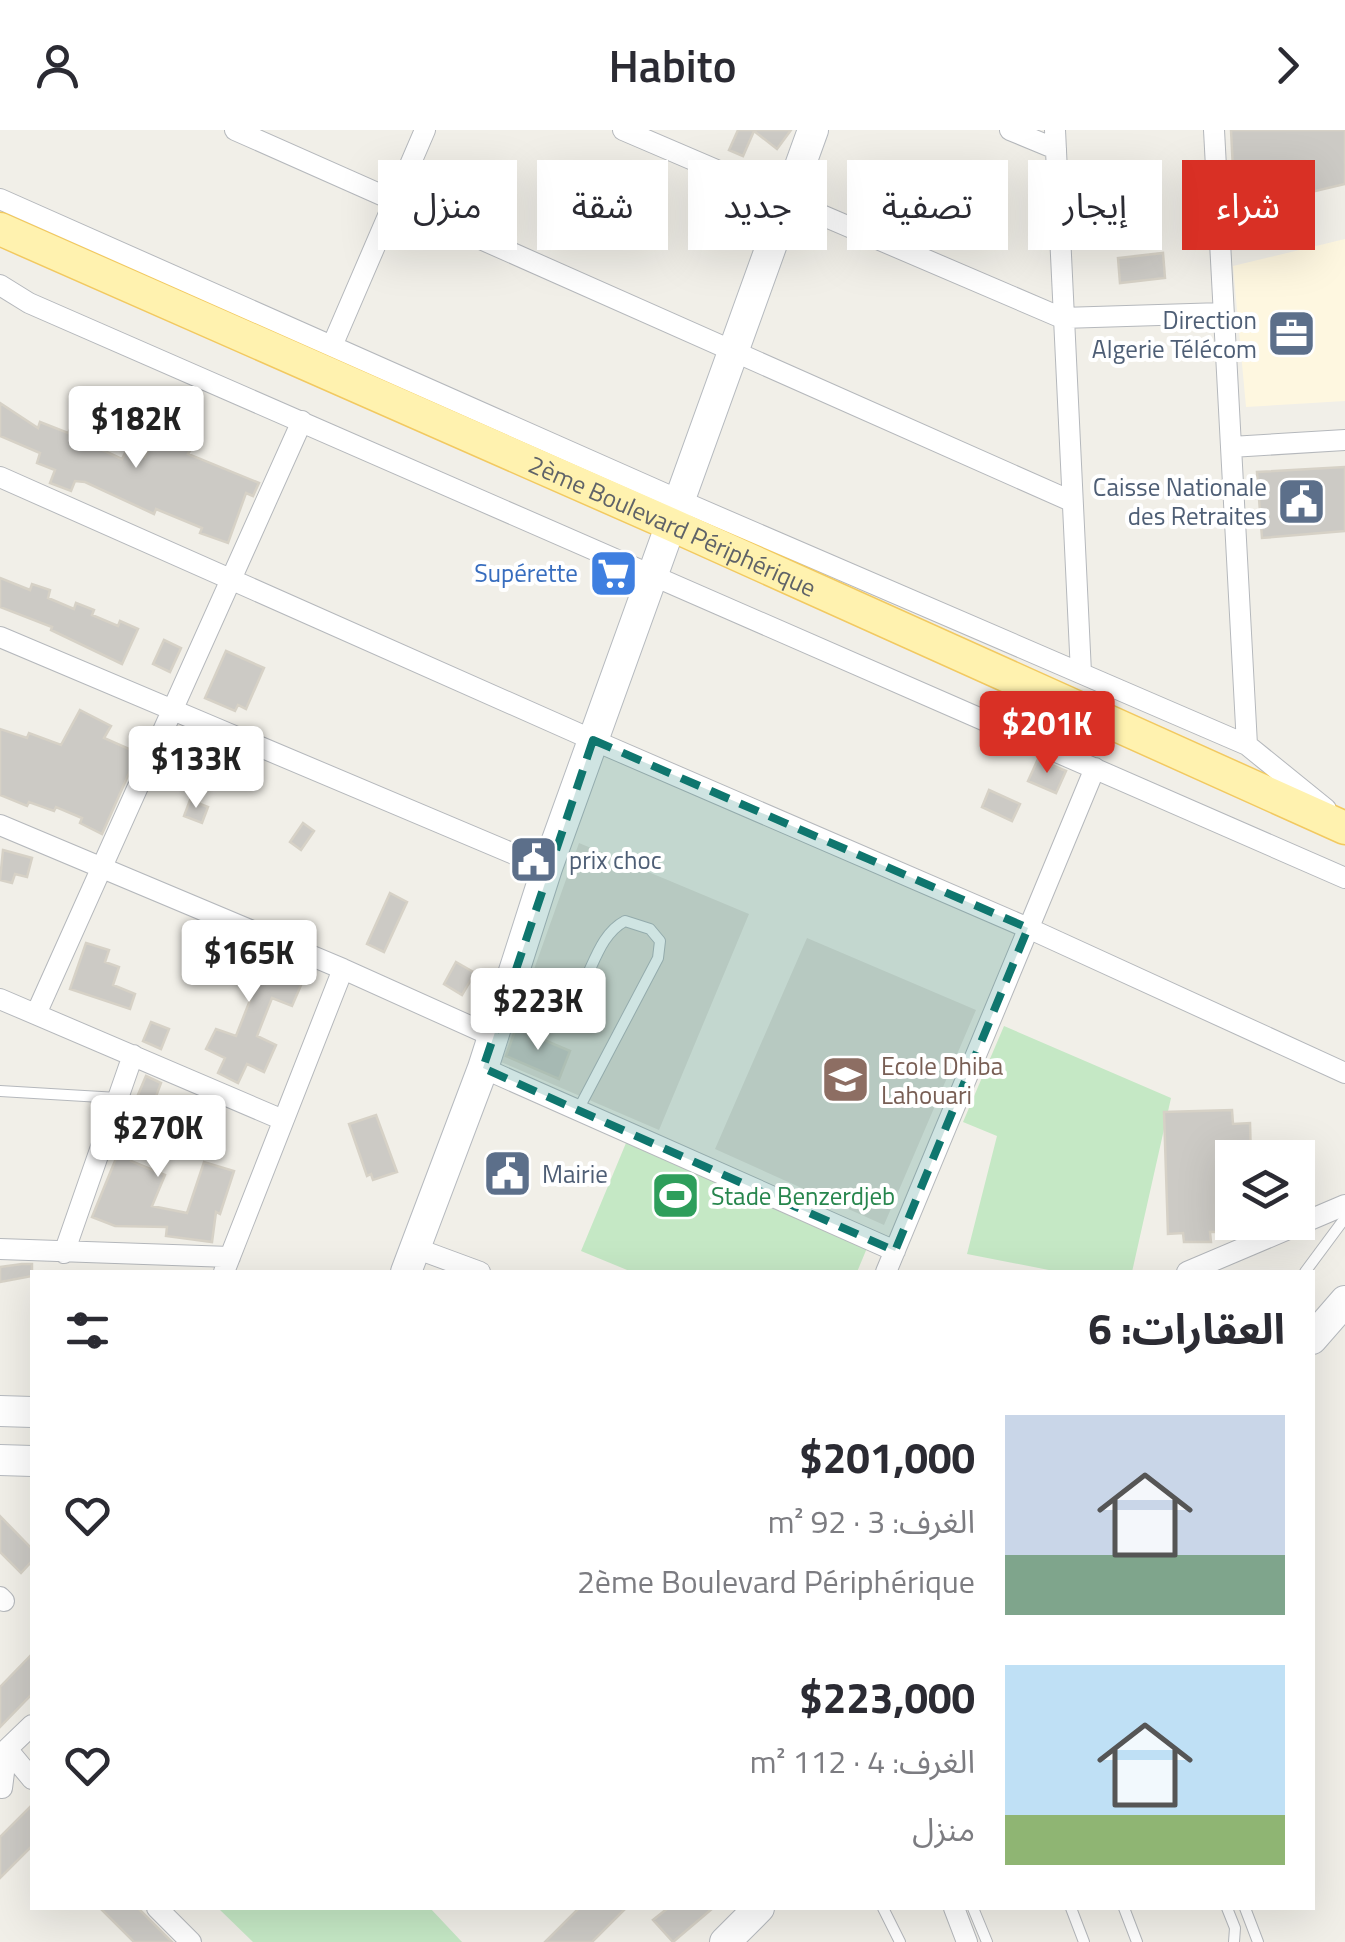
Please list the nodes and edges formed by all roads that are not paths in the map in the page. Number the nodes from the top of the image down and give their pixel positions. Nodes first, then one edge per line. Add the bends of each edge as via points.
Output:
1 (234, 130) edge
2 (425, 130) edge
3 (624, 130) edge
4 (813, 130) edge
5 (1010, 130) edge
6 (1214, 130) edge
7 (1056, 140) edge
8 (412, 160) edge
9 (692, 160) edge
10 (802, 160) edge
11 (378, 192) edge
12 (0, 198) edge
13 (827, 219) edge
14 (0, 229) edge
15 (378, 239) edge
16 (510, 250) edge
17 (769, 250) edge
18 (0, 251) edge
19 (0, 285) edge
20 (1223, 313) junction
21 (1062, 318) junction
22 (332, 346) junction
23 (734, 349) junction
24 (302, 422) junction
25 (1345, 440) edge
26 (1230, 448) junction
27 (0, 477) edge
28 (1071, 501) junction
29 (671, 522) junction
30 (651, 576) junction
31 (233, 579) junction
32 (0, 637) edge
33 (1081, 673) junction
34 (171, 711) junction
35 (593, 740) junction
36 (1247, 745) junction
37 (1095, 768) junction
38 (0, 825) edge
39 (1345, 826) edge
40 (1345, 845) edge
41 (103, 868) junction
42 (547, 868) junction
43 (1345, 878) edge
44 (1028, 928) junction
45 (343, 969) junction
46 (586, 978) dead end
47 (0, 999) edge
48 (36, 1014) junction
49 (494, 1037) junction
50 (132, 1055) junction
51 (483, 1068) junction
52 (1345, 1073) edge
53 (0, 1091) edge
54 (119, 1098) junction
55 (578, 1110) junction
56 (283, 1120) junction
57 (1345, 1205) edge
58 (1345, 1218) edge
59 (0, 1249) edge
60 (895, 1250) junction
61 (64, 1253) junction
62 (410, 1260) edge
63 (227, 1265) edge
64 (468, 1270) edge
65 (887, 1270) edge
66 (1192, 1270) edge
67 (1306, 1270) edge
68 (1345, 1301) edge
69 (1315, 1336) edge
70 (0, 1411) edge
71 (30, 1412) edge
72 (0, 1460) edge
73 (30, 1461) edge
74 (30, 1728) edge
75 (8, 1749) junction
76 (30, 1776) edge
77 (30, 1779) edge
78 (1, 1789) edge
79 (159, 1910) edge
80 (758, 1910) edge
81 (884, 1910) edge
82 (955, 1910) edge
83 (974, 1910) edge
84 (1072, 1910) edge
85 (1125, 1910) edge
86 (1228, 1910) edge
87 (1246, 1910) edge
88 (191, 1942) edge
89 (725, 1942) edge
90 (900, 1942) edge
91 (967, 1942) edge
92 (987, 1942) edge
93 (1084, 1942) edge
94 (1137, 1942) edge
95 (1234, 1942) edge
96 (1258, 1942) edge

1 - 11 street
2 - 8 street
3 - 9 street
4 - 10 street
5 - 7 street
6 - 20 street
7 - 21 street
12 - 22 street
13 - 21 street
14 - 29 main road, 2ème Boulevard Périphérique
15 - 22 street
16 - 23 street
17 - 23 street
18 - 29 main road, 2ème Boulevard Périphérique
19 - 24 street
20 - 21 street
20 - 26 street
21 - 28 street
22 - 29 street
23 - 28 street
23 - 29 street
24 - 30 street
24 - 31 street
25 - 26 street
26 - 36 street
27 - 31 street
28 - 33 street
29 - 30 street
29 - 33 street
29 - 39 main road, 2ème Boulevard Périphérique
29 - 40 main road, 2ème Boulevard Périphérique
30 - 35 street
30 - 37 street
31 - 34 street
31 - 35 street
32 - 34 street
33 - 36 street
34 - 41 street
34 - 42 street
35 - 42 street
35 - 44 street
36 - 39 street
37 - 43 street
37 - 44 street
38 - 41 street
41 - 45 street
41 - 48 street
42 - 49 street
44 - 52 street
44 - 60 street
45 - 49 street
45 - 56 street
46 - 55 lane via 607,935 625,921 660,941 658,958
47 - 48 street
48 - 50 street
49 - 51 street
50 - 54 street
50 - 56 street
51 - 55 street
51 - 62 street
53 - 54 lane
54 - 61 street
55 - 60 street
56 - 63 street
57 - 66 street
58 - 67 lane
59 - 61 street
60 - 65 street
61 - 63 street
62 - 64 street
68 - 69 street
70 - 71 street
72 - 73 street
74 - 75 street
75 - 76 street
75 - 78 street
77 - 78 street
79 - 88 street
80 - 89 street
81 - 90 lane
82 - 91 street
83 - 92 lane
84 - 93 lane
85 - 94 lane
86 - 95 lane
87 - 96 lane

